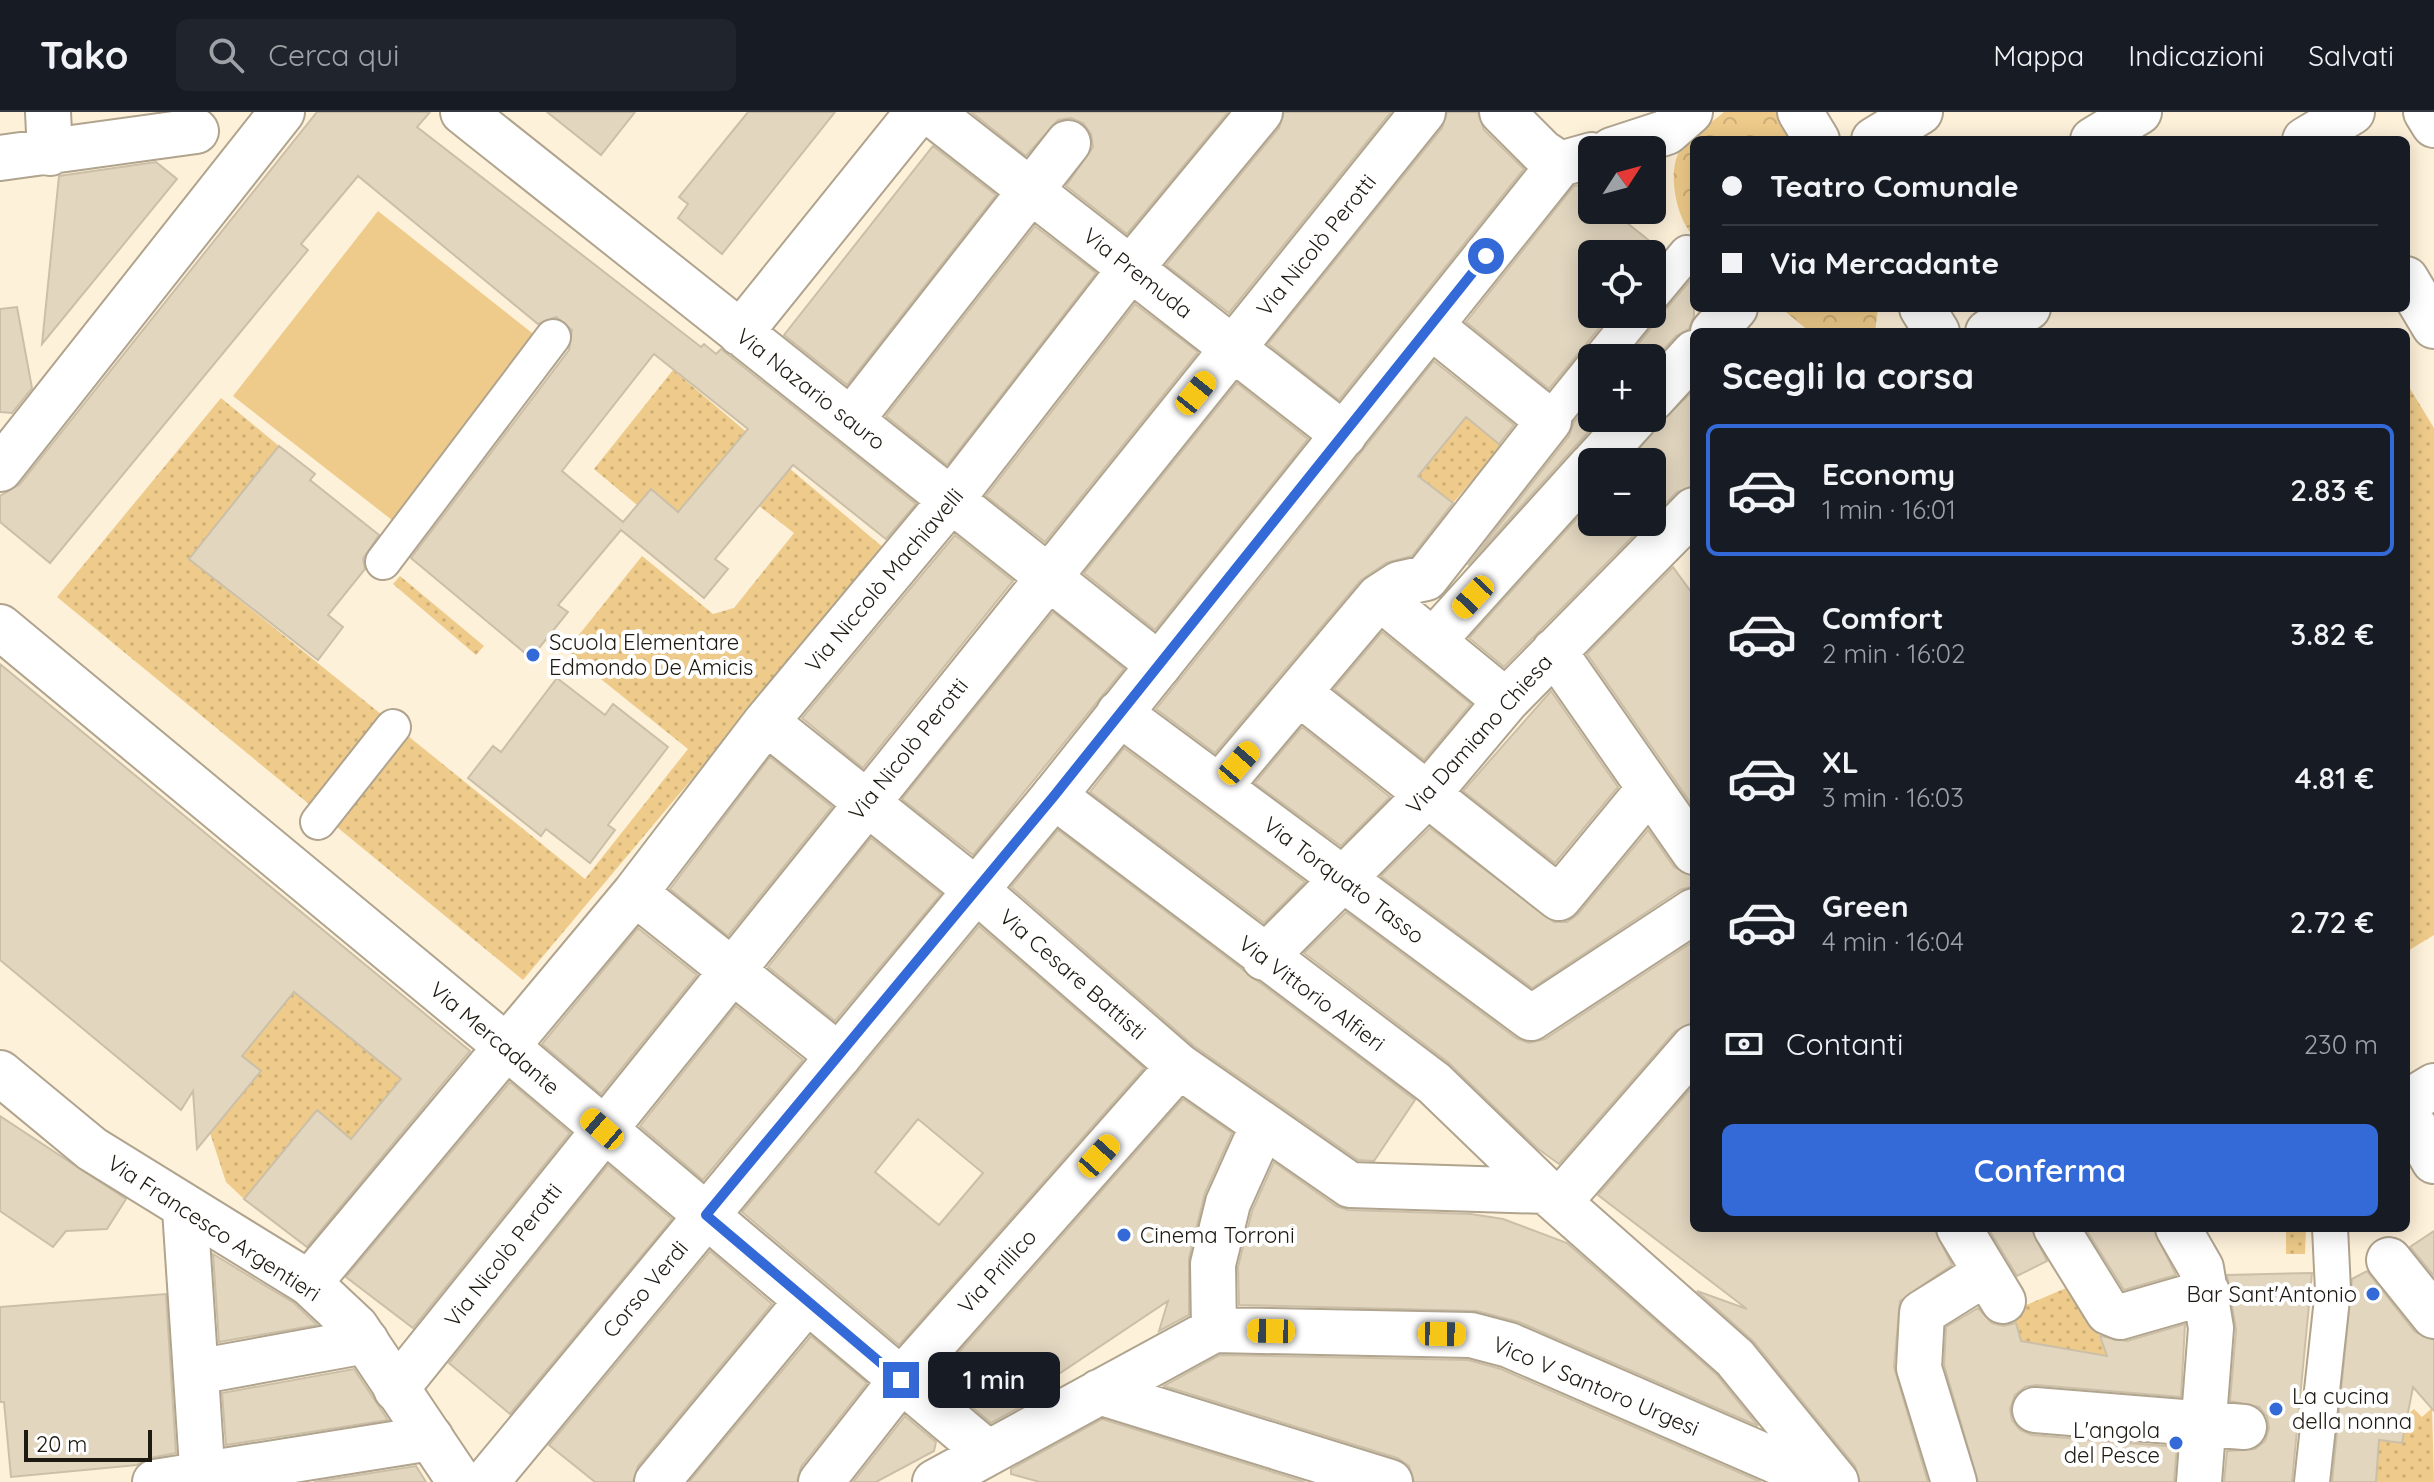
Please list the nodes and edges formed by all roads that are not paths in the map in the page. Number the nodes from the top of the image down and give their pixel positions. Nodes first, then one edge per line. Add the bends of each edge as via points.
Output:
1 (282, 112) edge
2 (463, 112) edge
3 (918, 112) edge
4 (930, 112) edge
5 (1260, 112) edge
6 (1423, 112) edge
7 (1502, 112) edge
8 (1690, 112) edge
9 (1800, 112) edge
10 (1920, 112) edge
11 (2139, 112) edge
12 (2426, 112) edge
13 (195, 121) edge
14 (2434, 125) edge
15 (49, 132) edge
16 (2096, 132) edge
17 (1655, 136) edge
18 (1815, 136) edge
19 (1881, 136) edge
20 (1068, 143) dead end
21 (0, 158) edge
22 (1576, 160) edge
23 (237, 169) junction
24 (1031, 190) junction
25 (1687, 253) dead end
26 (1131, 268) junction
27 (1666, 278) edge
28 (2410, 286) edge
29 (1731, 312) edge
30 (2021, 312) edge
31 (1431, 326) junction
32 (2434, 326) edge
33 (1626, 328) edge
34 (1717, 328) edge
35 (1995, 328) edge
36 (740, 333) junction
37 (553, 337) dead end
38 (1612, 344) edge
39 (1233, 348) junction
40 (1690, 357) edge
41 (1666, 384) edge
42 (1578, 385) edge
43 (851, 420) junction
44 (1549, 421) junction
45 (1623, 432) edge
46 (1344, 435) junction
47 (1608, 448) edge
48 (0, 469) edge
49 (1578, 482) edge
50 (951, 500) junction
51 (1690, 514) edge
52 (383, 562) dead end
53 (1049, 575) junction
54 (1379, 597) junction
55 (0, 627) edge
56 (1433, 641) junction
57 (1554, 651) junction
58 (1159, 665) junction
59 (1299, 693) junction
60 (1506, 701) junction
61 (1119, 713) junction
62 (766, 722) junction
63 (393, 727) dead end
64 (1219, 787) junction
65 (1649, 789) junction
66 (1427, 795) junction
67 (1054, 796) junction
68 (865, 802) junction
69 (318, 822) dead end
70 (1690, 846) edge
71 (1342, 878) junction
72 (976, 890) junction
73 (635, 893) junction
74 (1690, 914) edge
75 (1264, 958) junction
76 (732, 970) junction
77 (507, 1047) junction
78 (839, 1056) junction
79 (1690, 1057) edge
80 (1179, 1066) junction
81 (0, 1073) edge
82 (2434, 1086) edge
83 (2410, 1101) edge
84 (2410, 1119) edge
85 (1263, 1125) junction
86 (602, 1129) junction
87 (2434, 1161) edge
88 (1552, 1197) junction
89 (185, 1209) junction
90 (706, 1215) junction
91 (1961, 1232) edge
92 (2058, 1232) edge
93 (2180, 1232) edge
94 (2330, 1232) edge
95 (2389, 1260) dead end
96 (2204, 1280) junction
97 (309, 1283) junction
98 (807, 1301) junction
99 (2434, 1316) edge
100 (1214, 1330) junction
101 (366, 1341) junction
102 (196, 1372) junction
103 (901, 1380) junction
104 (396, 1389) junction
105 (1099, 1392) junction
106 (2035, 1410) dead end
107 (2224, 1425) junction
108 (431, 1438) junction
109 (967, 1472) edge
110 (203, 1479) edge
111 (155, 1482) edge
112 (460, 1482) edge
113 (486, 1482) edge
114 (657, 1482) edge
115 (821, 1482) edge
116 (1390, 1482) edge
117 (1824, 1482) edge
118 (1836, 1482) edge
119 (1954, 1482) edge
120 (2199, 1482) edge
121 (2312, 1482) edge

1 - 23 street
2 - 36 street, Via Nazario sauro
3 - 36 street
4 - 24 street, Via Premuda
5 - 26 street, Via Niccolò Machiavelli
6 - 39 street, Via Nicolò Perotti
7 - 22 street via 1542,152
8 - 17 street
9 - 18 street
10 - 19 street
11 - 16 street
12 - 14 street
13 - 15 street
13 - 23 street
15 - 21 street
20 - 24 street
22 - 31 street, Corso Verdi
23 - 48 street
24 - 26 street, Via Premuda
24 - 43 street
25 - 27 street
26 - 39 street, Via Premuda
26 - 50 street, Via Niccolò Machiavelli
28 - 32 street
29 - 34 street
30 - 35 street
31 - 44 street
31 - 46 street, Corso Verdi
33 - 38 street
36 - 43 street, Via Nazario sauro
37 - 52 street
39 - 46 street, Via Premuda
39 - 53 street, Via Nicolò Perotti
40 - 41 street
42 - 44 street
43 - 50 street, Via Nazario sauro
44 - 54 street via 1426,578 1399,584
45 - 47 street
46 - 58 street, Corso Verdi
49 - 56 street
50 - 53 street, Via Nazario sauro
50 - 62 street, Via Niccolò Machiavelli
51 - 57 street, Via Damiano Chiesa
53 - 58 street, Via Nazario sauro
53 - 68 street, Via Nicolò Perotti
54 - 56 street
54 - 59 street
55 - 77 street, Via Mercadante
56 - 60 street
57 - 60 street, Via Damiano Chiesa
57 - 65 street
58 - 61 street, Corso Verdi
59 - 64 street
59 - 66 street
60 - 66 street, Via Damiano Chiesa
61 - 64 street, Via Torquato Tasso
61 - 67 street, Corso Verdi
62 - 68 street, Via Cesare Battisti
62 - 73 street, Via Niccolò Machiavelli
63 - 69 street
64 - 71 street, Via Torquato Tasso
65 - 66 street via 1559,898
65 - 70 street
66 - 71 street, Via Damiano Chiesa
67 - 72 street, Corso Verdi
67 - 75 street, Via Vittorio Alfieri
68 - 72 street, Via Cesare Battisti
68 - 76 street, Via Nicolò Perotti
71 - 74 street, Via Torquato Tasso via 1531,1018
71 - 75 street, Via Damiano Chiesa
72 - 78 street, Corso Verdi
72 - 80 street, Via Cesare Battisti
73 - 76 street
73 - 77 street, Via Niccolò Machiavelli
75 - 88 street, Via Vittorio Alfieri via 1434,1083
76 - 78 street
76 - 86 street, Via Nicolò Perotti
77 - 86 street, Via Mercadante
77 - 97 street, Via Niccolò Machiavelli
78 - 90 street, Corso Verdi
79 - 88 street
80 - 85 street, Via Cesare Battisti
80 - 103 street, Via Prillico
81 - 89 street, Via Francesco Argentieri via 92,1149
82 - 83 street
84 - 87 street
85 - 88 street, Via Cesare Battisti via 1350,1185
85 - 100 street via 1220,1233 1213,1264
86 - 90 street, Via Mercadante
86 - 104 street, Via Nicolò Perotti
88 - 118 street, Via Vittorio Alfieri via 1735,1358
89 - 97 street, Via Francesco Argentieri
89 - 102 street
90 - 98 street, Via Mercadante
90 - 113 street, Corso Verdi
91 - 119 street via 1994,1287 1922,1313 1919,1368
92 - 96 street via 2108,1312 2120,1317
93 - 96 street
94 - 121 street via 2333,1290
95 - 99 street
96 - 107 street
97 - 101 street, Via Francesco Argentieri
98 - 103 street, Via Mercadante
98 - 114 street
100 - 105 street
100 - 117 street, Vico V Santoro Urgesi via 1471,1335 1509,1345
101 - 102 street
101 - 104 street, Via Francesco Argentieri
102 - 110 street
103 - 109 street, Via Mercadante
103 - 115 street, Via Prillico
104 - 108 street, Via Francesco Argentieri
105 - 109 street
105 - 116 street
106 - 107 street
107 - 120 street
108 - 110 street
108 - 112 street, Via Francesco Argentieri
110 - 111 street

